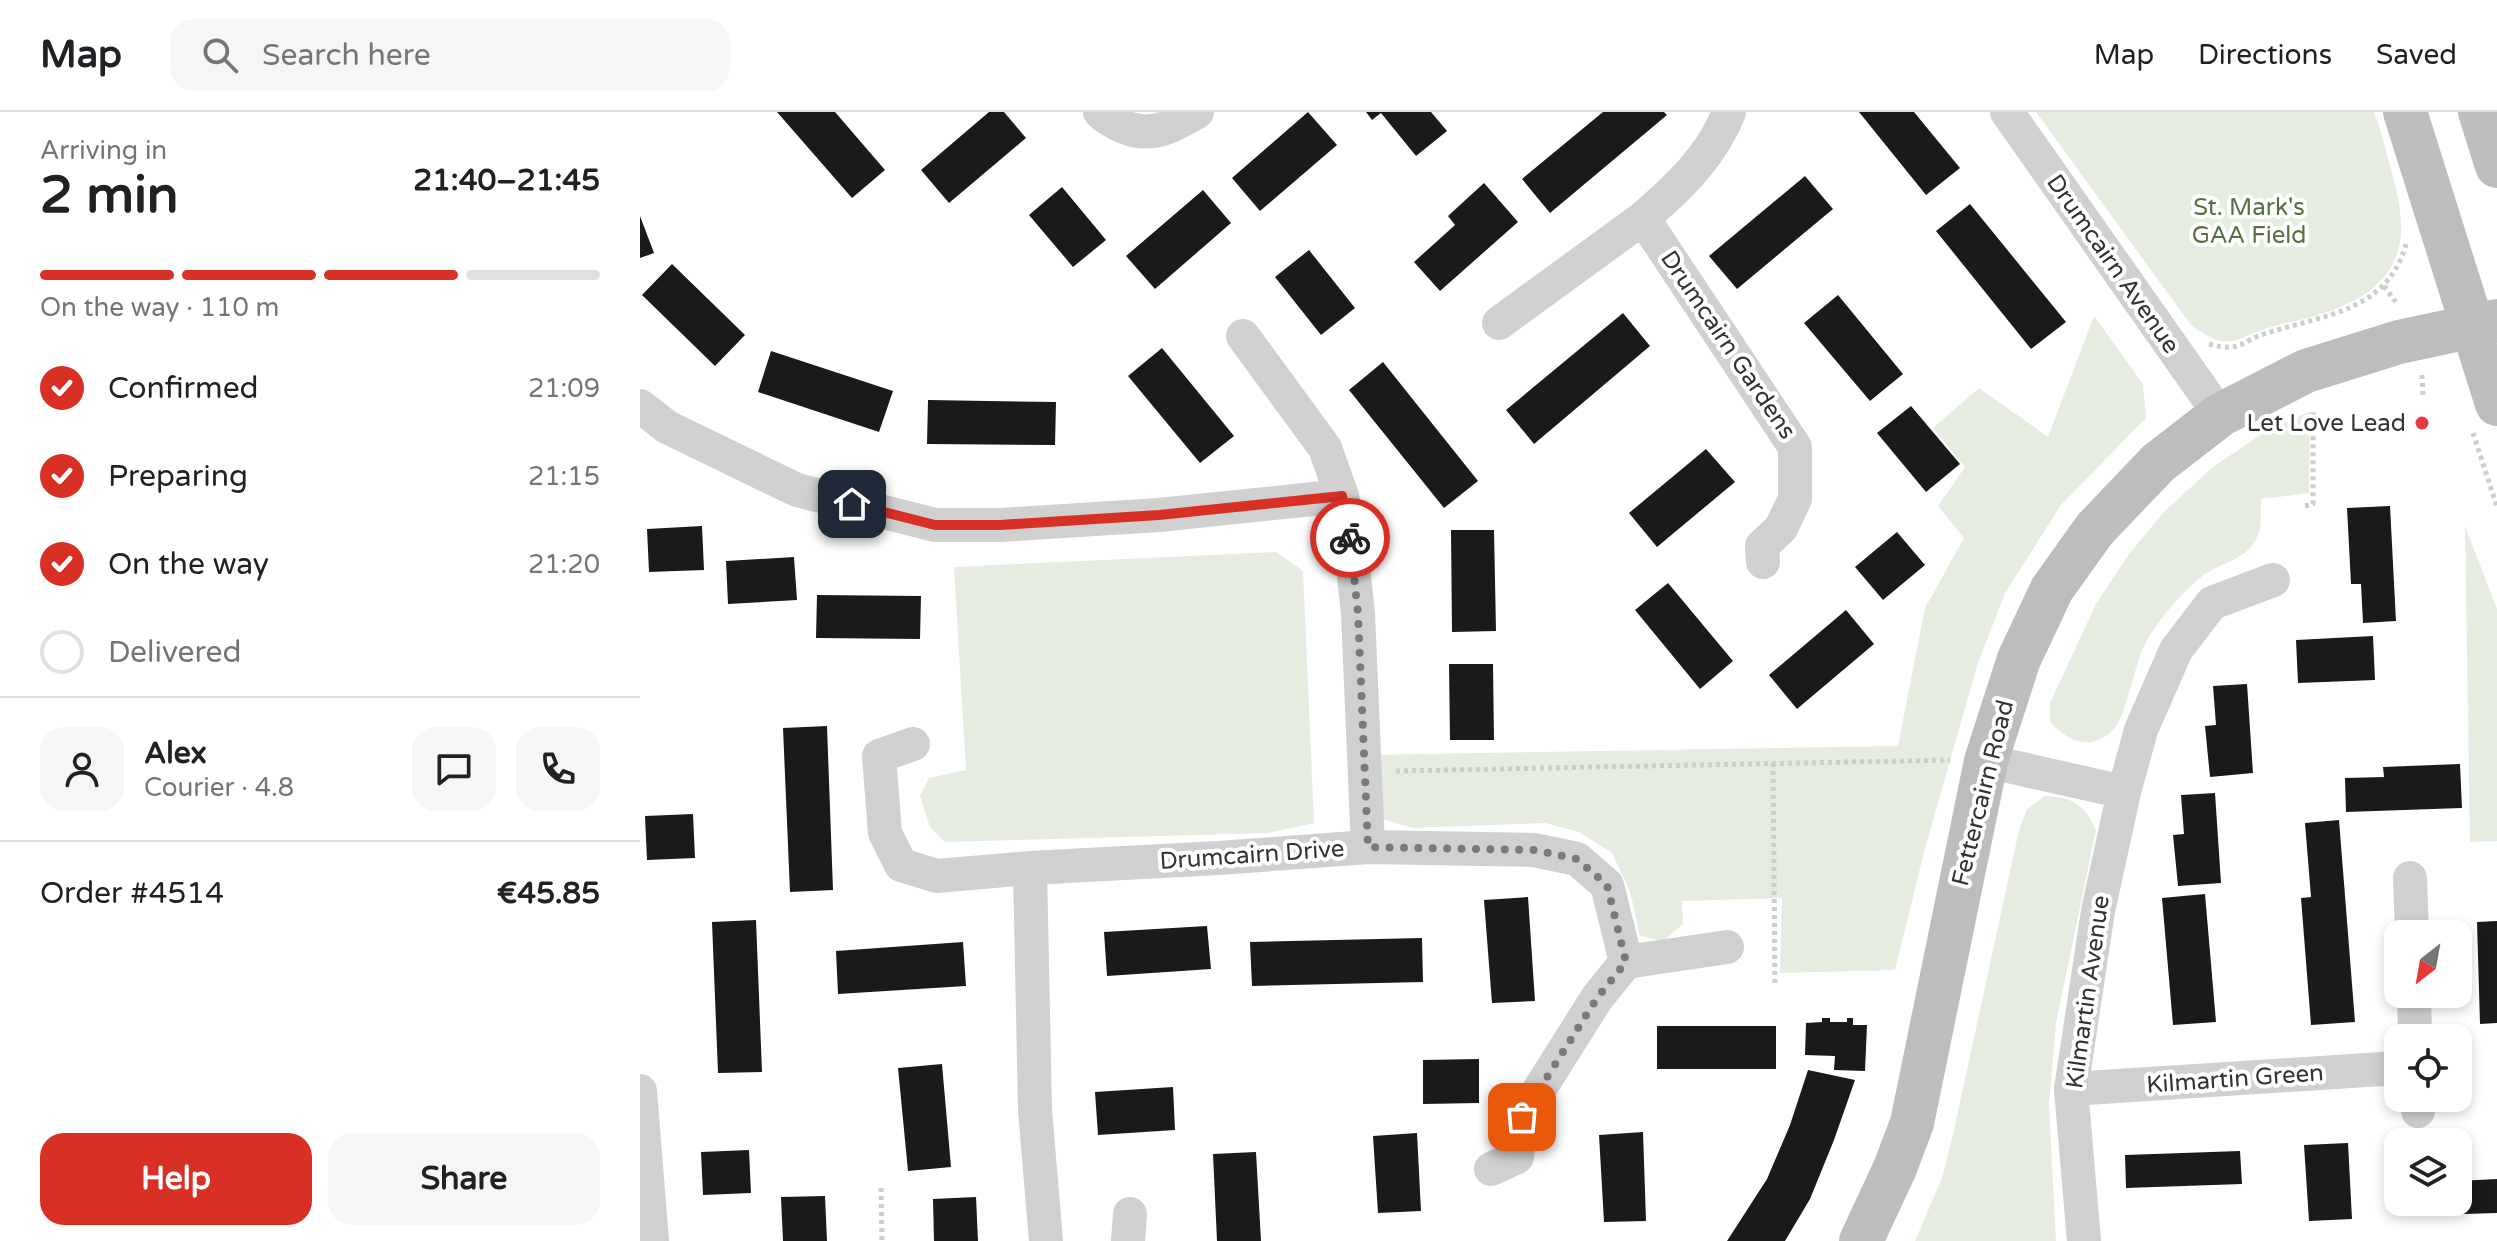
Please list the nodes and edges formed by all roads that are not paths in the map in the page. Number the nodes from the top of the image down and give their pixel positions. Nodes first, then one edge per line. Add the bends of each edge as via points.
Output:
1 (1100, 112) edge
2 (1197, 112) edge
3 (1729, 112) edge
4 (2007, 112) edge
5 (2405, 112) edge
6 (2480, 112) edge
7 (2497, 166) edge
8 (1643, 218) junction
9 (1499, 323) dead end
10 (2486, 324) edge
11 (1243, 336) dead end
12 (640, 406) edge
13 (2220, 415) junction
14 (2484, 419) edge
15 (1342, 496) junction
16 (1763, 562) dead end
17 (2273, 580) dead end
18 (913, 744) dead end
19 (1971, 760) junction
20 (2124, 792) junction
21 (1368, 847) junction
22 (1030, 868) junction
23 (2410, 878) dead end
24 (2412, 920) edge
25 (1727, 947) dead end
26 (1626, 962) junction
27 (2384, 1069) edge
28 (2071, 1089) junction
29 (640, 1091) edge
30 (1491, 1169) dead end
31 (652, 1241) edge
32 (1046, 1241) edge
33 (1861, 1241) edge
34 (2084, 1241) edge

1 - 2 street via 1136,133 1162,131
3 - 8 street via 1695,170
4 - 13 street, Drumcairn Avenue
5 - 10 street
6 - 7 street
8 - 9 street
8 - 16 street, Drumcairn Gardens via 1795,447 1795,499 1781,528 1762,546
10 - 13 street, Fettercairn Road via 2399,342 2306,371
10 - 14 street
11 - 15 street via 1325,448
12 - 15 street via 667,427 797,490 935,525 1159,515
13 - 19 street, Fettercairn Road via 2158,463 2095,529 2052,589
15 - 21 street via 1358,614
17 - 20 street, Kilmartin Avenue via 2212,603 2176,650 2141,730
18 - 22 street, Drumcairn Drive via 879,756 885,833 901,865 937,876
19 - 20 street
19 - 33 street, Fettercairn Road via 1912,1123
20 - 28 street, Kilmartin Avenue via 2098,911
21 - 22 street, Drumcairn Drive
21 - 26 street, Drumcairn Drive via 1534,850 1577,859 1607,885
22 - 32 street via 1035,1110
23 - 24 street
25 - 26 street
26 - 30 street via 1597,998 1522,1117 1517,1157
27 - 28 street, Kilmartin Green
28 - 34 street, Kilmartin Avenue
29 - 31 street

